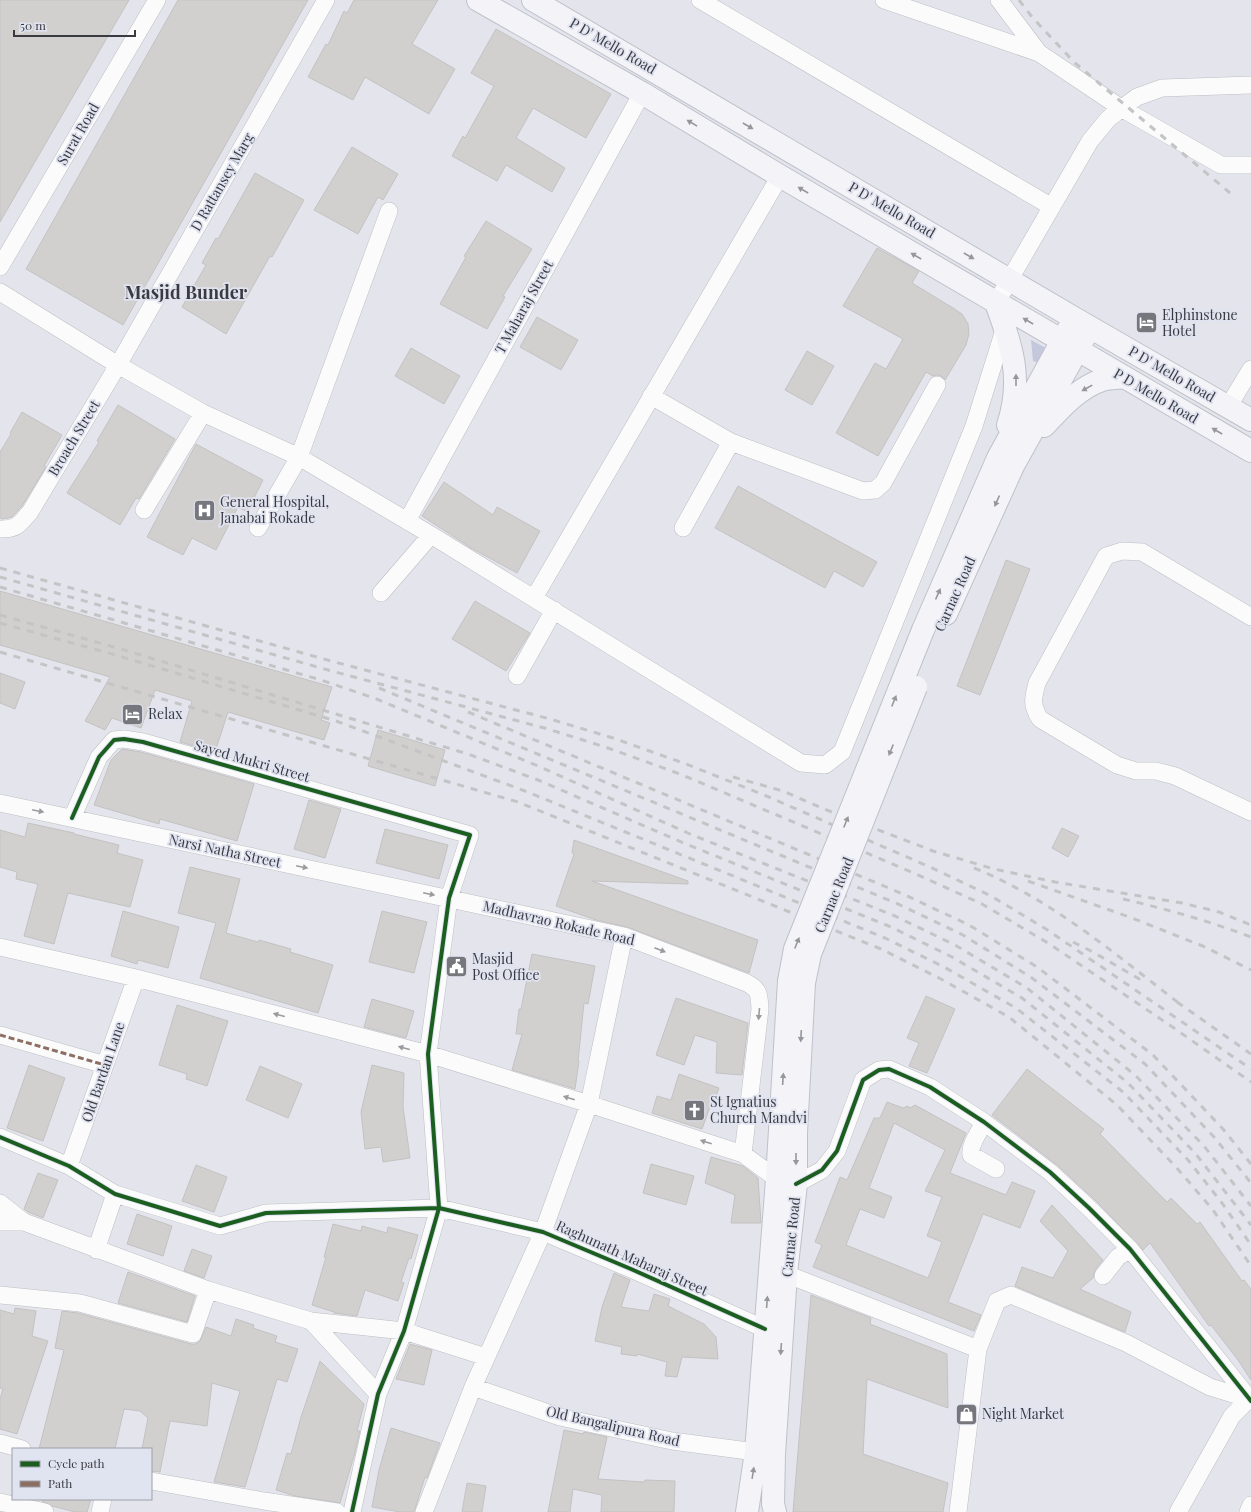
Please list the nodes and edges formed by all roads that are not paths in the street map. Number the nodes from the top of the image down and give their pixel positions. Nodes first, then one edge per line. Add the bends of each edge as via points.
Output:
1 (157, 0) edge
2 (326, 0) edge
3 (478, 0) edge
4 (533, 0) edge
5 (700, 0) edge
6 (884, 0) edge
7 (999, 0) edge
8 (1039, 53) junction
9 (1251, 86) edge
10 (642, 93) junction
11 (1121, 108) junction
12 (1251, 165) edge
13 (780, 176) junction
14 (1052, 207) junction
15 (389, 211) dead end
16 (0, 267) edge
17 (1010, 280) junction
18 (0, 292) edge
19 (996, 303) junction
20 (1082, 322) junction
21 (1005, 327) junction
22 (1069, 345) junction
23 (118, 364) junction
24 (1251, 369) edge
25 (1124, 377) junction
26 (937, 385) dead end
27 (651, 396) junction
28 (1228, 407) junction
29 (203, 414) junction
30 (1251, 420) edge
31 (731, 442) junction
32 (1251, 451) edge
33 (299, 457) junction
34 (1005, 462) junction
35 (144, 510) dead end
36 (407, 521) junction
37 (258, 528) dead end
38 (683, 528) dead end
39 (2, 529) dead end
40 (431, 535) junction
41 (382, 593) dead end
42 (534, 598) junction
43 (554, 610) junction
44 (1251, 617) edge
45 (517, 676) dead end
46 (0, 803) edge
47 (1251, 812) edge
48 (72, 818) junction
49 (450, 898) junction
50 (624, 936) junction
51 (0, 947) edge
52 (136, 978) junction
53 (0, 1035) edge
54 (428, 1054) junction
55 (105, 1065) junction
56 (589, 1104) junction
57 (984, 1122) junction
58 (0, 1137) edge
59 (743, 1154) junction
60 (69, 1166) junction
61 (996, 1169) dead end
62 (786, 1182) junction
63 (115, 1194) junction
64 (0, 1203) edge
65 (439, 1208) junction
66 (0, 1222) edge
67 (24, 1222) junction
68 (543, 1232) junction
69 (1130, 1249) junction
70 (96, 1250) junction
71 (786, 1274) junction
72 (1103, 1276) dead end
73 (208, 1290) junction
74 (0, 1295) edge
75 (311, 1321) junction
76 (765, 1329) junction
77 (404, 1332) junction
78 (978, 1349) junction
79 (486, 1357) junction
80 (473, 1387) junction
81 (378, 1394) junction
82 (1250, 1400) edge
83 (0, 1443) edge
84 (18, 1448) edge
85 (756, 1452) junction
86 (152, 1481) edge
87 (103, 1500) edge
88 (0, 1502) edge
89 (1251, 1505) edge
90 (45, 1512) edge
91 (100, 1512) edge
92 (338, 1512) edge
93 (352, 1512) edge
94 (424, 1512) edge
95 (747, 1512) edge
96 (775, 1512) edge
97 (958, 1512) edge
98 (1178, 1512) edge
99 (1248, 1512) edge

1 - 16 street, Surat Road
2 - 23 street, D Rattansey Marg
3 - 10 main road, P D' Mello Road
4 -> 17 main road, P D' Mello Road
5 - 14 street
6 - 8 street
7 - 8 street
8 - 11 street
9 - 11 street via 1162,88 1136,97
13 -> 10 main road, P D' Mello Road
10 - 36 street, T Maharaj Street
11 - 12 street via 1221,165
11 - 14 street via 1090,141
19 -> 13 main road, P D' Mello Road
13 - 27 street
14 - 17 street
15 - 33 street
17 - 19 street
17 - 20 main road, P D' Mello Road
18 - 23 street
19 - 21 main road
22 -> 19 main road, P D' Mello Road
20 - 22 main road, Carnac Road
20 - 28 main road, P D' Mello Road
34 -> 21 main road via 1017,381 1014,356
21 - 43 street via 974,426 842,752 824,765 801,763
22 - 25 main road, P D Mello Road
22 - 34 main road, Carnac Road
23 - 29 street
23 - 39 street, Broach Street via 30,512 19,525 11,529
24 - 28 street
32 -> 25 main road, P D Mello Road
25 -> 34 main road via 1102,380 1084,388
26 - 31 street via 884,483 875,490 863,491
27 - 31 street
27 - 42 street
28 - 30 main road, P D' Mello Road
29 - 33 street
29 - 35 street
31 - 38 street
33 - 36 street
33 - 37 street
34 - 62 main road, Carnac Road, bridge via 929,633 810,954 797,982 796,1133
36 - 40 street
40 - 41 street
40 - 42 street
42 - 43 street
43 - 45 street
44 - 47 street via 1142,552 1122,552 1106,556 1037,683 1033,696 1034,709 1040,719 1117,765 1136,771 1156,771 1175,776
46 -> 48 street, Narsi Natha Street
48 -> 49 street, Narsi Natha Street
48 - 49 street, Sayed Mukri Street via 99,757 114,740 124,739 150,744 470,834
49 - 50 street, Madhavrao Rokade Road
49 - 54 street
50 - 56 street
50 -> 59 street, Madhavrao Rokade Road via 747,983 759,994 760,1009
51 - 52 street
54 -> 52 street
52 - 55 street, Old Bardan Lane
53 - 55 street
56 -> 54 street
54 - 65 street
55 - 60 street, Old Bardan Lane
59 -> 56 street
56 - 68 street
57 - 61 street via 970,1151 971,1155
57 - 62 street via 930,1087 889,1069 878,1070 863,1080 837,1151 822,1170
57 - 69 street via 1050,1172
58 - 60 street, Raghunath Maharaj Street
59 - 62 street
60 - 63 street, Raghunath Maharaj Street
62 - 71 main road, Carnac Road
76 -> 62 main road, Carnac Road
63 - 65 street, Raghunath Maharaj Street via 220,1226 266,1212
63 - 70 street
64 - 67 street
65 - 68 street, Raghunath Maharaj Street
65 - 77 street
66 - 67 street
67 - 70 street
68 - 76 street, Raghunath Maharaj Street
68 - 79 street
69 - 72 street via 1118,1257
69 - 82 street
70 - 73 street
71 - 78 street
71 -> 96 main road, Carnac Road via 774,1454
73 - 74 street via 193,1334 80,1303
73 - 75 street
75 - 77 street
75 - 81 street
76 - 85 main road, Carnac Road
77 - 79 street
77 - 81 street
78 - 82 street via 997,1301 1011,1295 1126,1343 1210,1388
78 - 97 street
79 - 80 street
80 - 85 street, Old Bangalipura Road via 560,1417 672,1441
80 - 94 street
81 - 93 street
82 - 98 street via 1232,1416
83 - 84 street
95 -> 85 main road, Carnac Road
86 - 92 street
87 - 91 street
88 - 90 street
89 - 99 street

